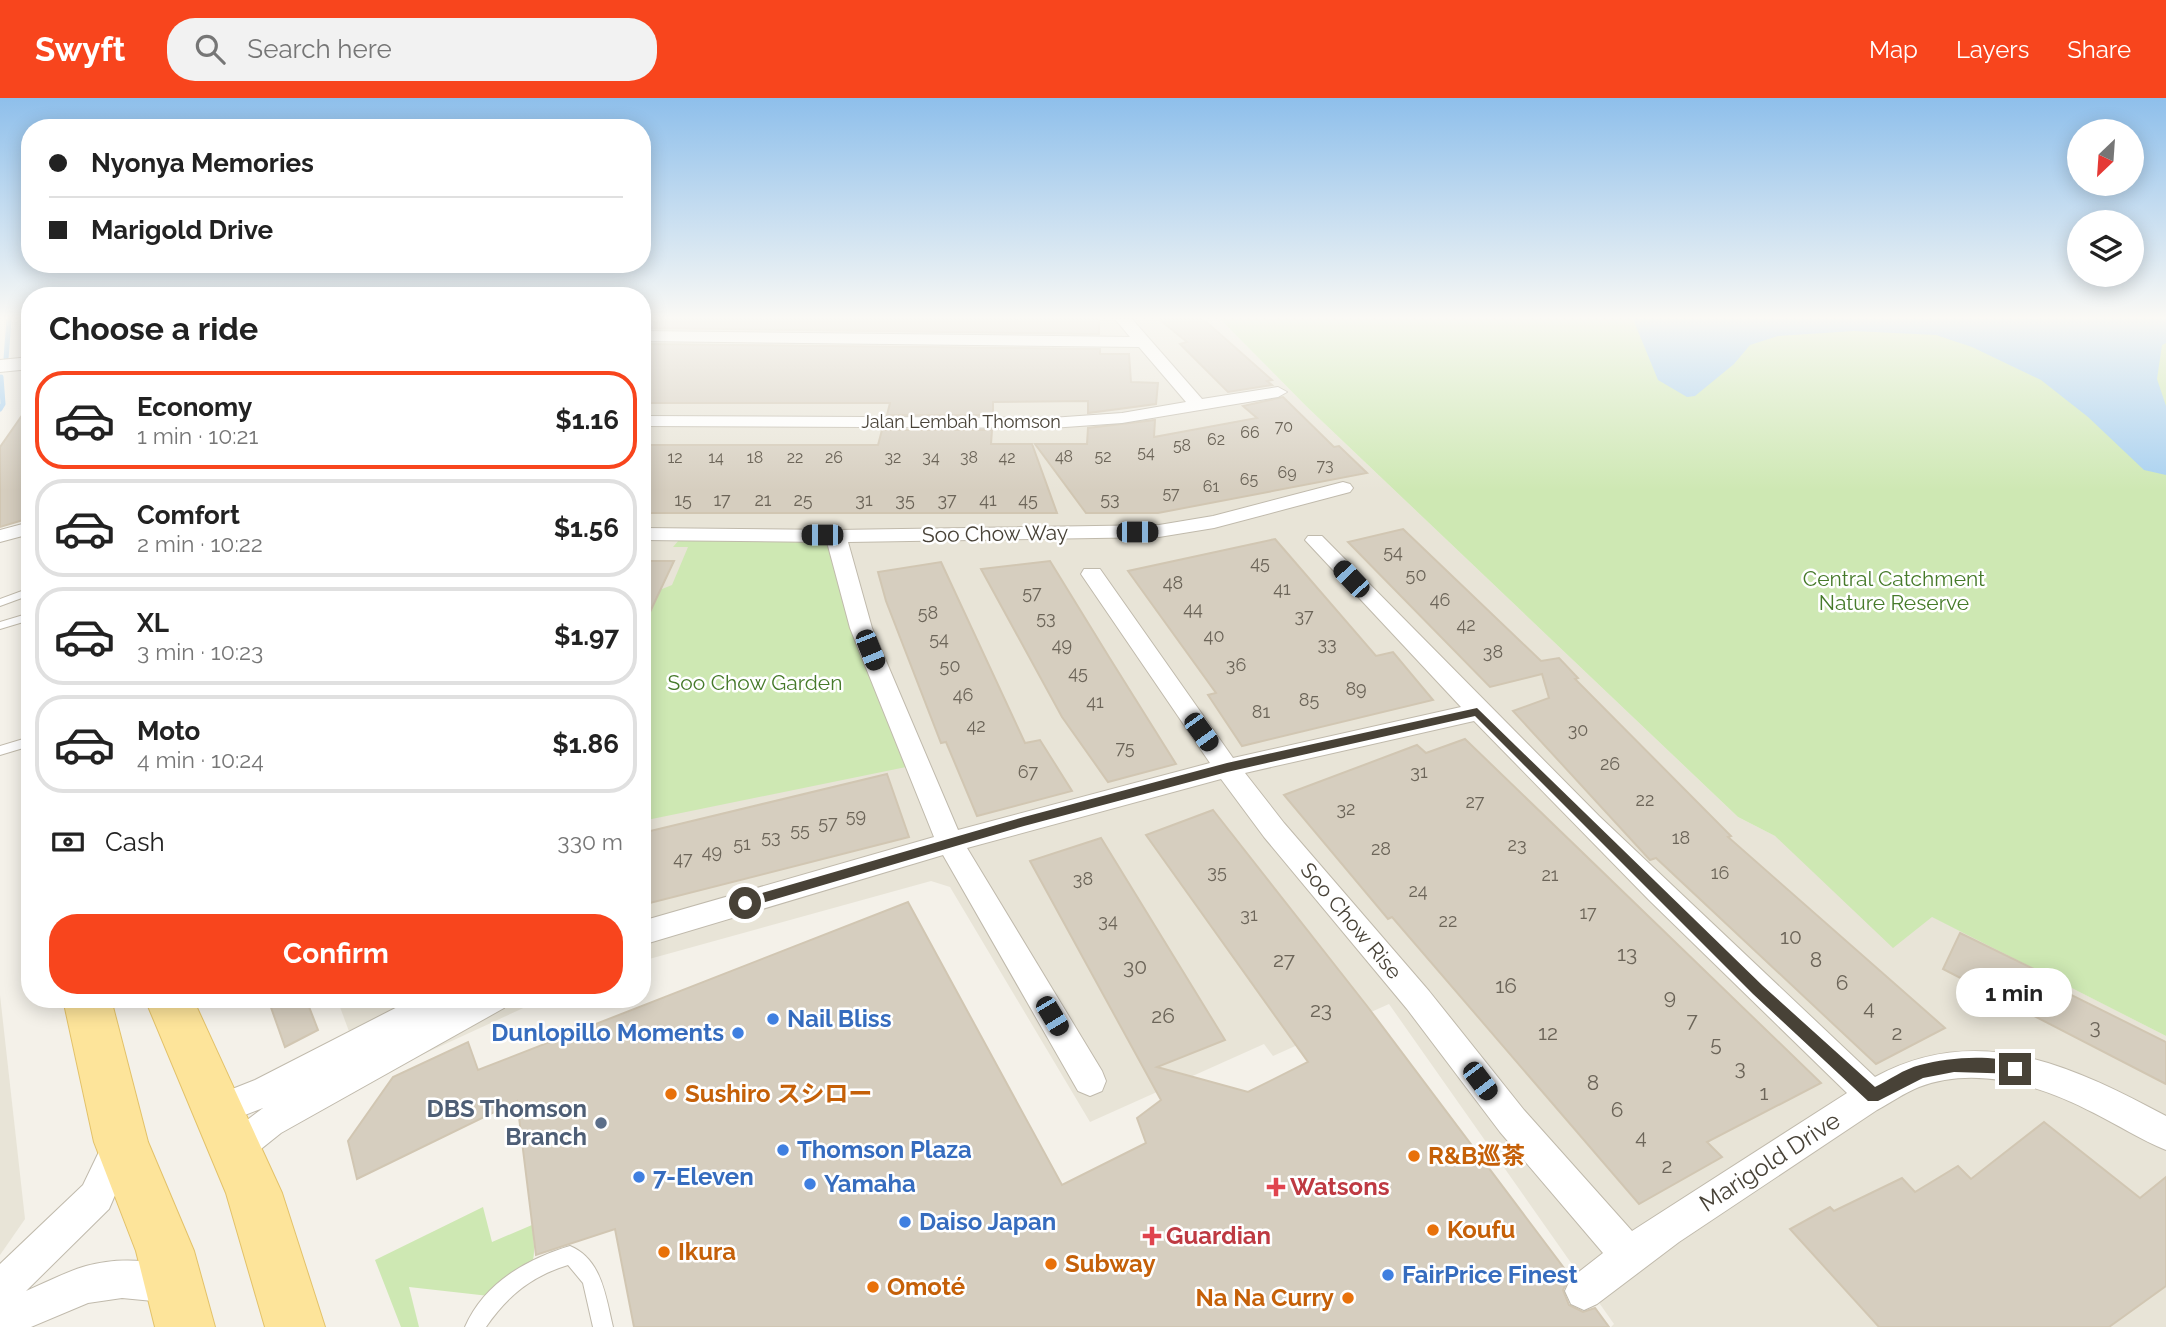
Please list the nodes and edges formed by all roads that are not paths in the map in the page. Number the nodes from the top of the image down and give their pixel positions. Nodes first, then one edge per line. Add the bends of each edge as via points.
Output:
1 (1172, 376) edge
2 (1278, 392) dead end
3 (1198, 405) junction
4 (651, 421) edge
5 (1343, 488) dead end
6 (21, 530) edge
7 (651, 534) edge
8 (0, 536) edge
9 (836, 536) junction
10 (1315, 540) dead end
11 (1092, 574) dead end
12 (21, 595) edge
13 (0, 603) edge
14 (21, 619) edge
15 (0, 626) edge
16 (1477, 712) junction
17 (21, 744) edge
18 (0, 751) edge
19 (1227, 768) junction
20 (950, 843) junction
21 (651, 930) edge
22 (89, 1008) edge
23 (173, 1008) edge
24 (425, 1008) edge
25 (477, 1008) edge
26 (1090, 1081) dead end
27 (1873, 1096) junction
28 (227, 1130) junction
29 (2166, 1134) edge
30 (121, 1142) junction
31 (1628, 1254) junction
32 (0, 1290) edge
33 (1584, 1291) dead end
34 (180, 1305) edge
35 (0, 1321) edge
36 (601, 1321) edge
37 (295, 1327) edge
38 (475, 1327) edge

1 - 3 street
2 - 3 street, Jalan Lembah Thomson
3 - 4 street, Jalan Lembah Thomson via 1122,418 1051,423
5 - 9 street, Soo Chow Way via 1214,522 1159,531
6 - 8 street
7 - 9 street, Soo Chow Way
9 - 20 street via 861,628
10 - 16 street
11 - 19 street, Soo Chow Rise
12 - 13 lane
14 - 15 lane
16 - 19 street
16 - 27 street via 1758,990
17 - 18 lane
19 - 20 street
19 - 31 street, Soo Chow Rise via 1512,1121
20 - 21 street
20 - 26 street
22 - 30 main road
23 - 28 main road
24 - 28 street via 267,1091
25 - 28 street via 269,1122
27 - 29 street, Marigold Drive via 1920,1072 1994,1065 2081,1088
27 - 31 street, Marigold Drive
28 - 37 main road via 254,1193
30 - 32 street via 96,1197
30 - 34 main road via 165,1251
31 - 33 street, Marigold Drive
34 - 35 street via 122,1279 87,1284
36 - 38 lane via 594,1284 581,1262 570,1255 531,1268 511,1282

